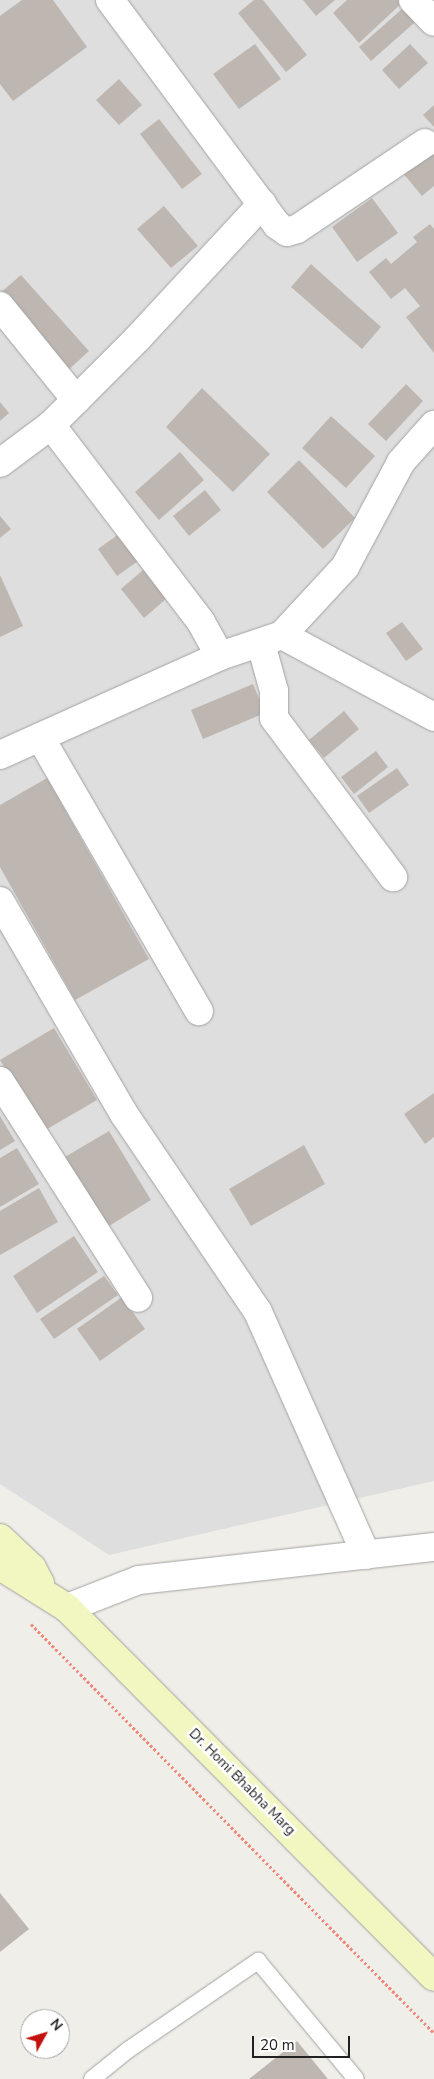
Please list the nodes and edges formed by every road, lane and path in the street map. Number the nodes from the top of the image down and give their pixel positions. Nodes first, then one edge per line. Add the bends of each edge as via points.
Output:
1 (110, 0) edge
2 (413, 0) edge
3 (434, 22) edge
4 (425, 143) dead end
5 (262, 204) junction
6 (0, 306) edge
7 (76, 400) junction
8 (51, 425) junction
9 (434, 425) edge
10 (0, 463) edge
11 (271, 640) junction
12 (220, 656) junction
13 (434, 717) edge
14 (40, 737) junction
15 (0, 755) edge
16 (393, 877) dead end
17 (0, 901) edge
18 (199, 1011) dead end
19 (0, 1082) edge
20 (138, 1298) dead end
21 (0, 1538) edge
22 (434, 1547) edge
23 (366, 1555) junction
24 (0, 1566) edge
25 (56, 1600) junction
26 (24, 1617) dead end
27 (434, 1977) edge
28 (434, 2033) edge
29 (92, 2079) edge
30 (356, 2079) edge

1 - 5 street
2 - 3 street
4 - 5 street via 298,229 287,232 277,225
5 - 7 street
6 - 7 street
7 - 8 street
8 - 10 street
8 - 12 street via 201,622
9 - 11 street via 401,462 345,567
11 - 12 street
11 - 13 street
11 - 16 street via 274,718
12 - 14 street
14 - 15 street
14 - 18 street
17 - 23 street via 124,1114 258,1312
19 - 20 street
21 - 25 main road, Dr. Homi Bhabha Marg via 32,1568
22 - 23 street
23 - 25 street via 139,1580
24 - 25 main road, Dr. Homi Bhabha Marg
25 - 27 main road, Dr. Homi Bhabha Marg
26 - 28 path
29 - 30 lane via 128,2050 258,1961

